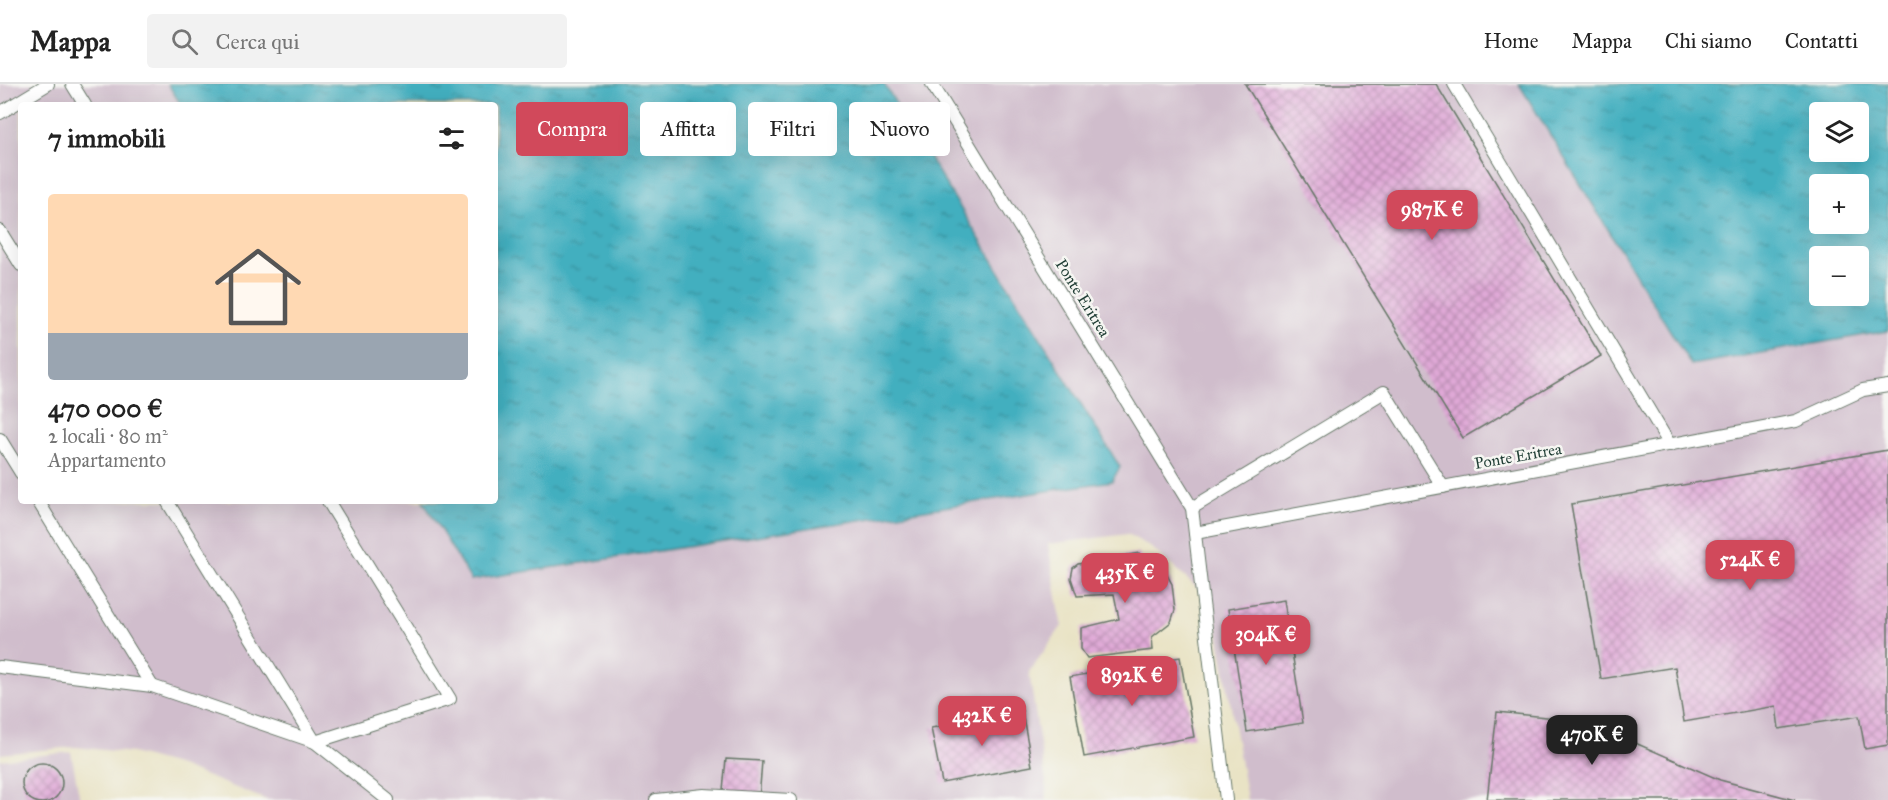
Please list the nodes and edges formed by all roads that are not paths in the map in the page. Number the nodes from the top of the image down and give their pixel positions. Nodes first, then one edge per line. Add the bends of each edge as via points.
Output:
1 (48, 84) edge
2 (72, 84) edge
3 (932, 84) edge
4 (1454, 84) edge
5 (18, 102) edge
6 (18, 102) edge
7 (83, 102) edge
8 (0, 113) edge
9 (0, 231) edge
10 (18, 260) edge
11 (1888, 386) edge
12 (0, 439) edge
13 (1670, 445) junction
14 (18, 468) edge
15 (1443, 487) junction
16 (40, 504) edge
17 (169, 504) edge
18 (330, 504) edge
19 (1192, 508) junction
20 (1195, 532) junction
21 (0, 667) edge
22 (152, 686) junction
23 (315, 742) junction
24 (388, 800) edge
25 (656, 800) edge
26 (791, 800) edge
27 (1226, 800) edge

1 - 5 lane
2 - 7 lane
3 - 19 lane, Ponte Eritrea
4 - 13 lane
6 - 8 lane
9 - 10 lane
11 - 13 lane, Ponte Eritrea via 1863,390 1796,421
12 - 14 lane
13 - 15 lane, Ponte Eritrea
15 - 19 lane via 1384,392
15 - 20 lane, Ponte Eritrea
16 - 22 lane
17 - 23 lane
18 - 23 lane via 450,699
19 - 20 lane, Ponte Eritrea
20 - 27 lane, Ponte Eritrea
21 - 22 lane
22 - 23 lane
23 - 24 lane
25 - 26 lane via 704,795

